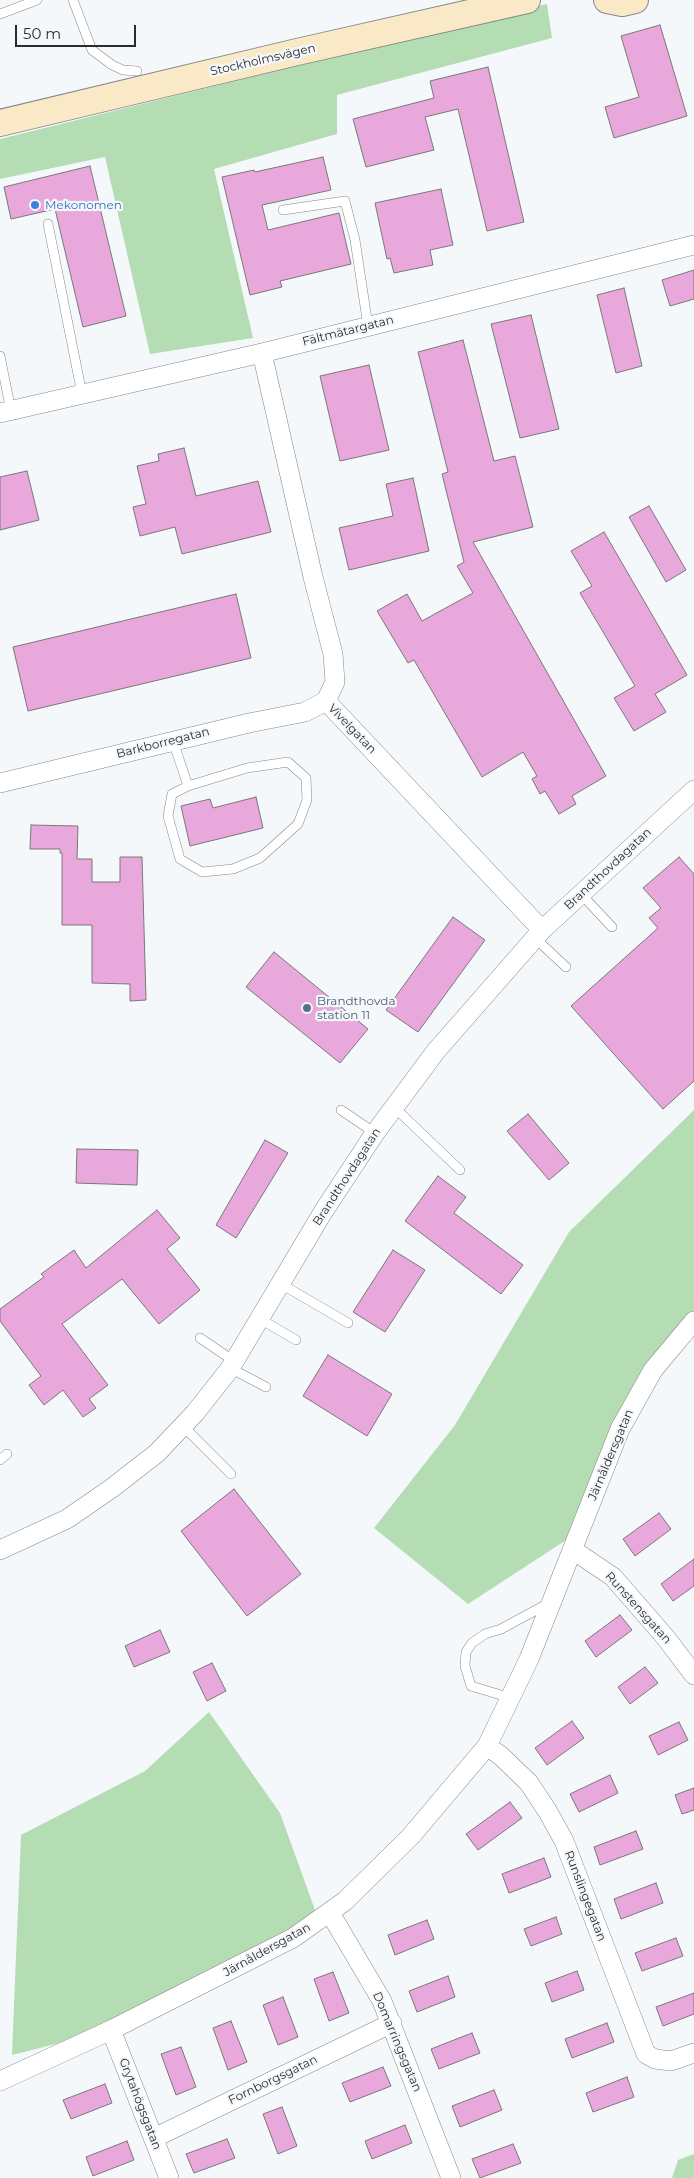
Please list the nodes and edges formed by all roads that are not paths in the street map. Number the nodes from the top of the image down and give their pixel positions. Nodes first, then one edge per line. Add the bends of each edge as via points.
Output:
1 (37, 0) edge
2 (73, 0) edge
3 (454, 0) edge
4 (527, 0) edge
5 (607, 0) edge
6 (635, 0) edge
7 (0, 14) edge
8 (137, 71) junction
9 (0, 107) edge
10 (0, 123) edge
11 (283, 210) dead end
12 (48, 224) dead end
13 (694, 245) edge
14 (368, 326) junction
15 (262, 353) junction
16 (0, 356) edge
17 (82, 394) junction
18 (6, 412) edge
19 (326, 701) junction
20 (173, 741) junction
21 (0, 783) edge
22 (188, 786) junction
23 (694, 790) edge
24 (581, 894) junction
25 (612, 927) dead end
26 (539, 934) junction
27 (566, 967) dead end
28 (394, 1107) junction
29 (341, 1110) dead end
30 (375, 1133) junction
31 (460, 1170) dead end
32 (281, 1284) junction
33 (260, 1319) junction
34 (694, 1321) edge
35 (348, 1323) dead end
36 (200, 1338) dead end
37 (296, 1340) dead end
38 (232, 1364) junction
39 (266, 1387) dead end
40 (183, 1426) junction
41 (231, 1474) dead end
42 (0, 1550) edge
43 (573, 1550) junction
44 (551, 1602) junction
45 (694, 1675) edge
46 (511, 1698) junction
47 (487, 1746) junction
48 (330, 1913) junction
49 (392, 2023) junction
50 (111, 2030) junction
51 (694, 2052) edge
52 (0, 2081) edge
53 (154, 2138) junction
54 (169, 2178) edge
55 (451, 2178) edge

1 - 7 lane
2 - 8 lane via 92,50 122,70
3 - 8 main road, Stockholmsvägen
4 - 10 main road, Stockholmsvägen
5 - 6 main road via 622,3
8 - 9 main road, Stockholmsvägen
11 - 14 lane via 345,201 355,240
12 - 17 lane
13 - 14 street, Fältmätargatan
14 - 15 street, Fältmätargatan
15 - 17 street, Fältmätargatan
15 - 19 street, Vivelgatan via 333,654 335,682
16 - 18 lane
17 - 18 street, Fältmätargatan
19 - 20 street, Barkborregatan via 305,712
19 - 26 street, Vivelgatan
20 - 21 street, Barkborregatan
20 - 22 lane
22 - 22 lane via 247,768 288,762 306,778 307,800 298,824 260,858 233,869 202,872 180,859 168,816 172,794
23 - 24 street, Brandthovdagatan
24 - 25 lane
24 - 26 street, Brandthovdagatan
26 - 27 lane
26 - 28 street, Brandthovdagatan via 436,1051
28 - 30 street, Brandthovdagatan
28 - 31 lane
29 - 30 lane
30 - 32 street, Brandthovdagatan
32 - 33 street, Brandthovdagatan
32 - 35 lane
33 - 37 lane
33 - 38 street, Brandthovdagatan
34 - 43 street, Järnåldersgatan via 642,1386 620,1429
36 - 38 lane
38 - 39 lane
38 - 40 street, Brandthovdagatan
40 - 41 lane
40 - 42 street, Brandthovdagatan via 157,1453 82,1509
43 - 44 street, Järnåldersgatan
43 - 45 street, Runstensgatan via 613,1577
44 - 46 street, Järnåldersgatan
44 - 46 lane via 485,1634 466,1652 465,1666 471,1686
46 - 47 street, Järnåldersgatan
47 - 48 street, Järnåldersgatan via 411,1836
47 - 51 street, Runslingegatan via 529,1782 564,1841 646,2054 671,2061
48 - 49 street, Domarringsgatan
48 - 50 street, Järnåldersgatan via 293,1938
49 - 53 street, Fornborgsgatan
49 - 55 street, Domarringsgatan
50 - 52 street, Järnåldersgatan
50 - 53 street, Grytahögsgatan
53 - 54 street, Grytahögsgatan

